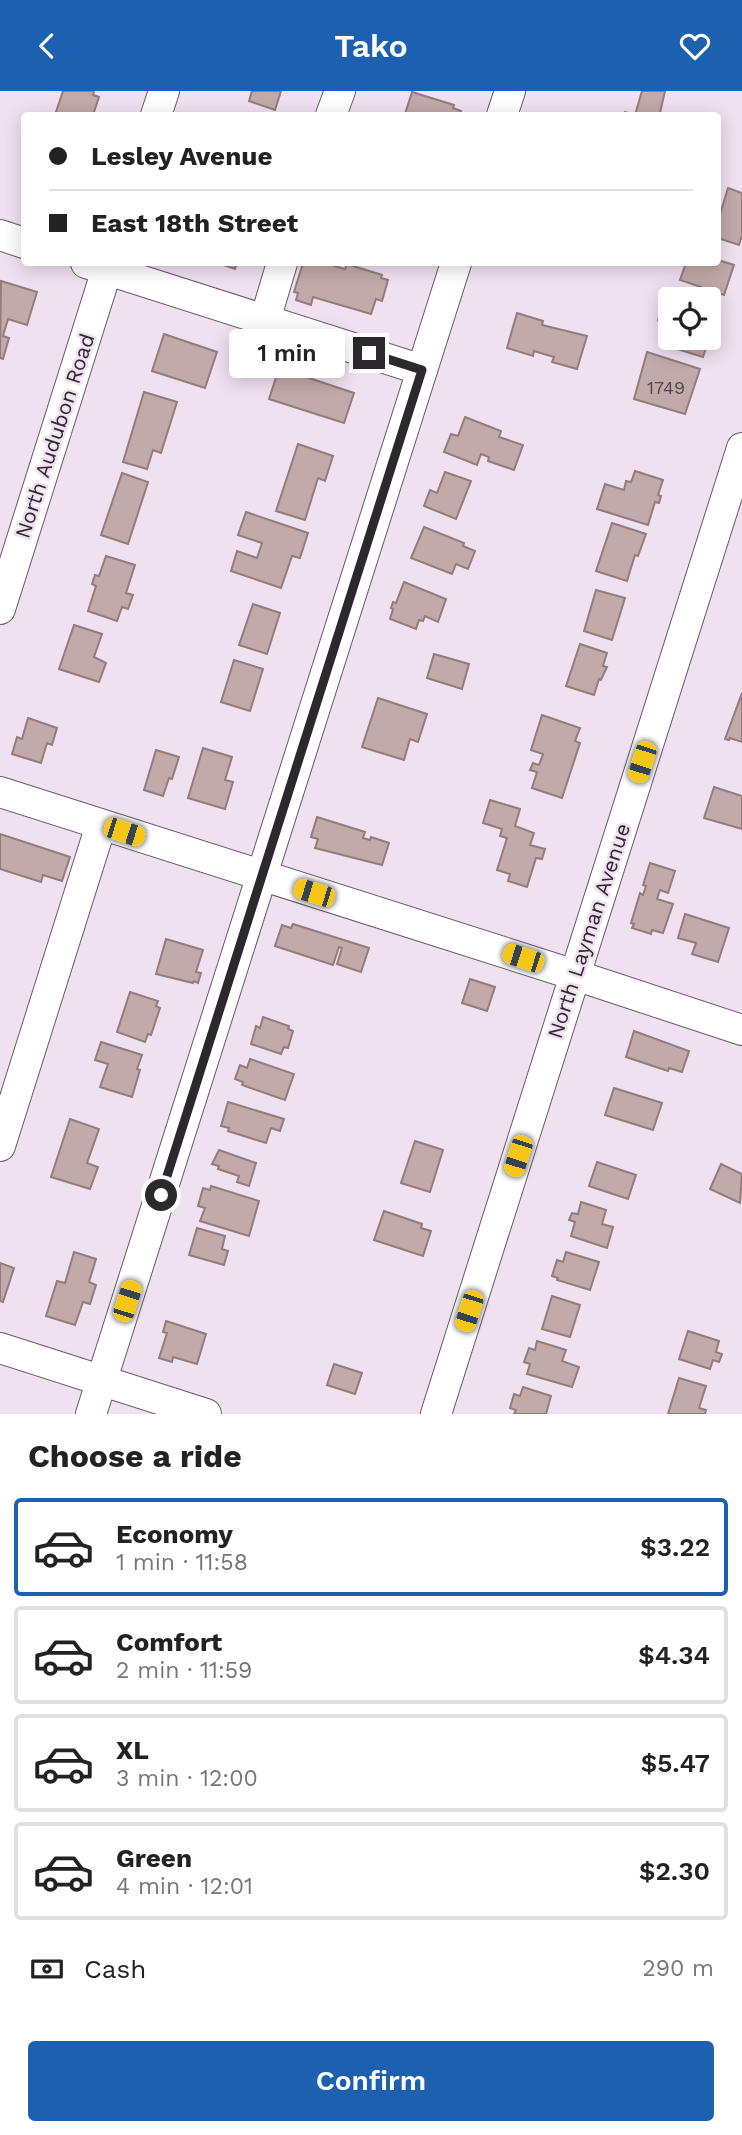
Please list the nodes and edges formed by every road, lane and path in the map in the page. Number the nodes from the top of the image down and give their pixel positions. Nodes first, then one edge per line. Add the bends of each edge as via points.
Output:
1 (164, 91) edge
2 (340, 91) edge
3 (510, 91) edge
4 (157, 112) edge
5 (332, 112) edge
6 (503, 112) edge
7 (0, 235) edge
8 (21, 242) edge
9 (101, 266) edge
10 (104, 266) edge
11 (281, 266) edge
12 (455, 266) edge
13 (265, 320) junction
14 (422, 370) junction
15 (742, 447) edge
16 (0, 609) edge
17 (0, 792) edge
18 (101, 825) junction
19 (262, 876) junction
20 (575, 975) junction
21 (742, 1030) edge
22 (0, 1146) edge
23 (0, 1348) edge
24 (102, 1381) junction
25 (91, 1414) edge
26 (206, 1414) edge
27 (436, 1414) edge

1 - 4 street
2 - 5 street
3 - 6 street
7 - 8 street
9 - 16 street, North Audubon Road
10 - 13 street
11 - 13 street
12 - 14 street
13 - 14 street
14 - 19 street
15 - 20 street, North Layman Avenue
17 - 18 street
18 - 19 street
18 - 22 street
19 - 20 street
19 - 24 street
20 - 21 street
20 - 27 street, North Layman Avenue
23 - 24 street
24 - 25 street
24 - 26 street

